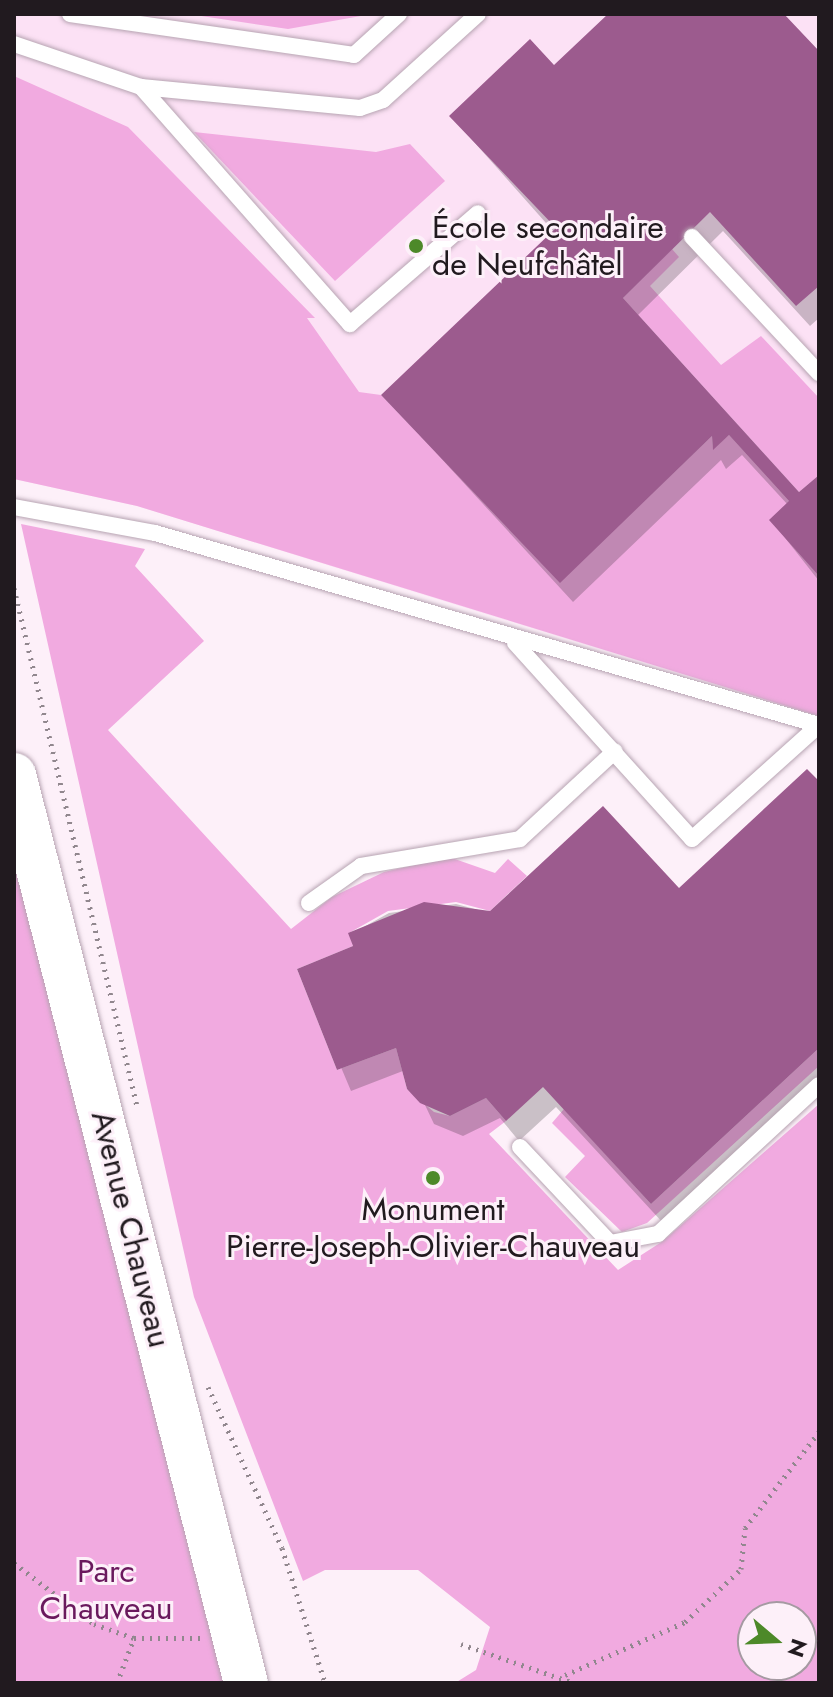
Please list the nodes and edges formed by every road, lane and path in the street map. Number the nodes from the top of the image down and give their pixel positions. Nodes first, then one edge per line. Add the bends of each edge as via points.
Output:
1 (70, 14) edge
2 (399, 14) edge
3 (478, 14) edge
4 (14, 44) edge
5 (141, 87) junction
6 (478, 213) dead end
7 (692, 237) dead end
8 (819, 373) edge
9 (14, 507) edge
10 (14, 588) edge
11 (513, 642) junction
12 (615, 751) junction
13 (14, 775) edge
14 (309, 903) dead end
15 (819, 1085) edge
16 (139, 1113) dead end
17 (520, 1147) dead end
18 (206, 1383) dead end
19 (819, 1432) edge
20 (14, 1563) edge
21 (134, 1638) junction
22 (236, 1638) junction
23 (461, 1644) dead end
24 (565, 1675) junction
25 (117, 1683) edge
26 (246, 1683) edge
27 (325, 1683) edge
28 (574, 1683) edge

1 - 2 lane via 354,55
3 - 5 lane via 383,100 360,108
4 - 5 lane
5 - 6 lane via 350,324
7 - 8 lane
9 - 11 lane via 155,533
10 - 16 path
11 - 12 lane
11 - 12 lane via 819,725 692,839
12 - 14 lane via 520,839 361,866
13 - 22 main road, Avenue Chauveau
15 - 17 lane via 658,1234 610,1243
18 - 27 path via 282,1548
19 - 24 path via 745,1528 741,1569 696,1611
20 - 21 path via 57,1601
21 - 22 path
21 - 25 path
22 - 26 main road, Avenue Chauveau
23 - 24 path
24 - 28 path

